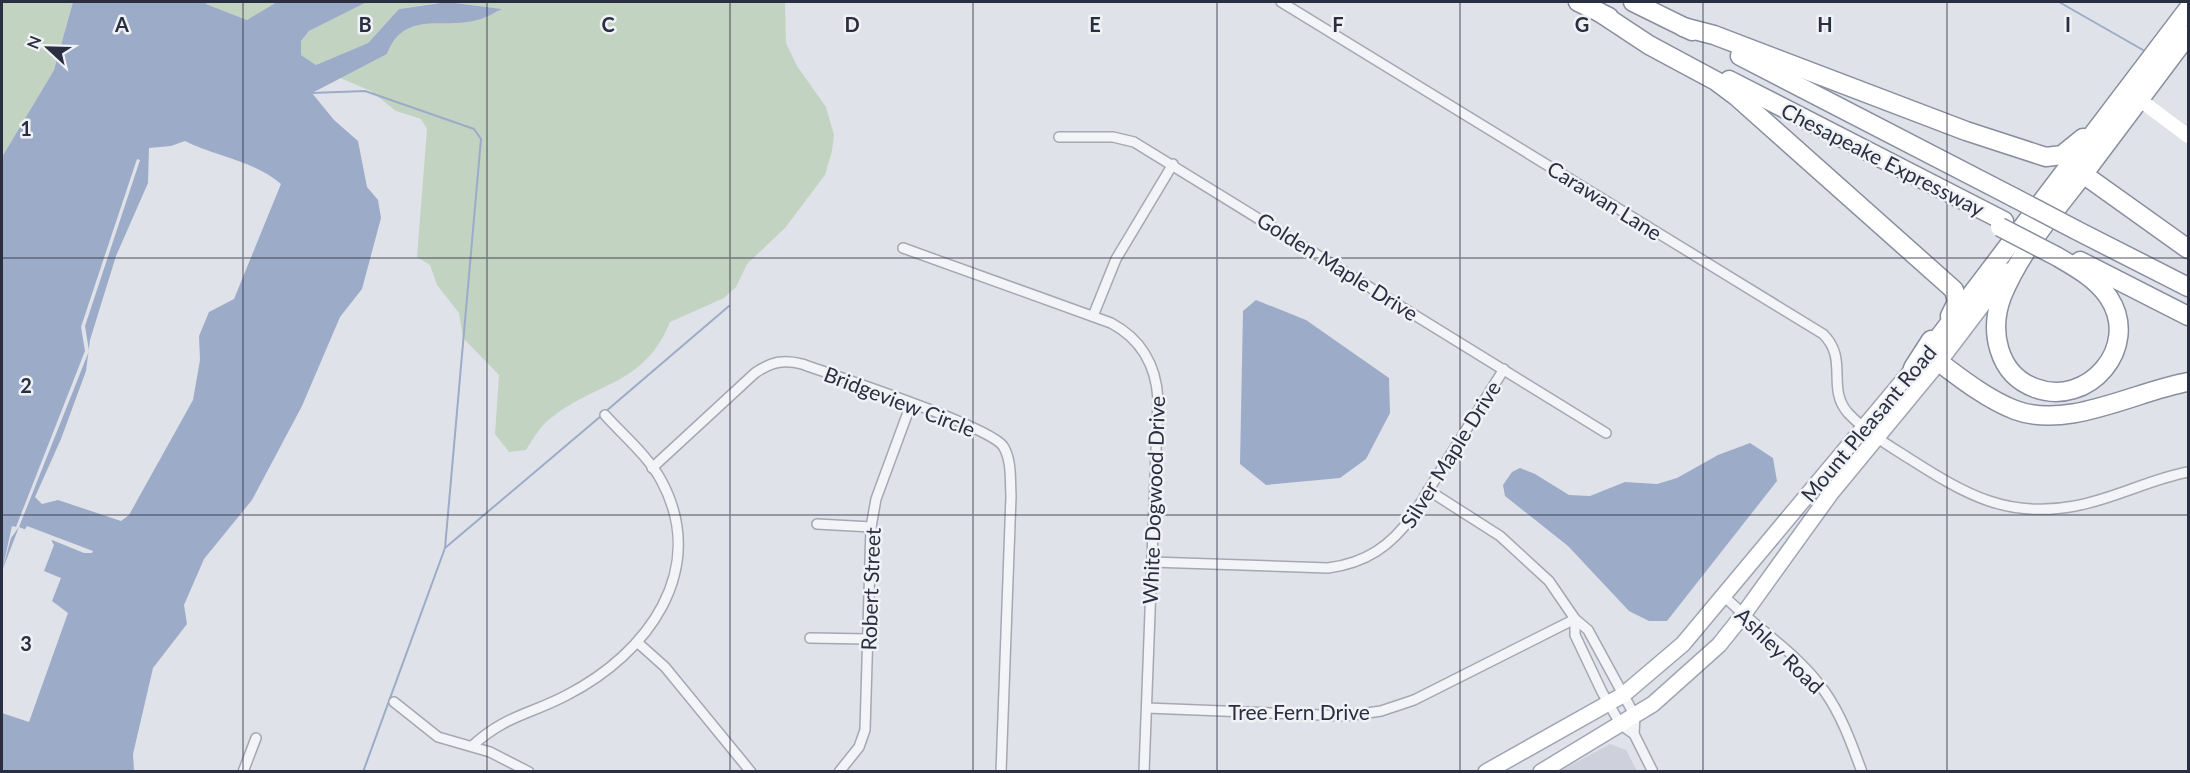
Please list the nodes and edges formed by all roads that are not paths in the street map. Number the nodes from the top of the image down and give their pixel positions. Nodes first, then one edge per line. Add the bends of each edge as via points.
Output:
1 (1281, 2) edge
2 (1578, 2) edge
3 (1633, 2) edge
4 (2188, 9) edge
5 (1599, 12) junction
6 (1683, 27) junction
7 (2188, 34) edge
8 (2134, 96) junction
9 (1966, 131) junction
10 (2188, 136) edge
11 (1059, 137) dead end
12 (1173, 164) junction
13 (2075, 173) junction
14 (2043, 226) junction
15 (903, 248) dead end
16 (2188, 249) edge
17 (2058, 253) junction
18 (2188, 287) edge
19 (1093, 316) junction
20 (2188, 316) edge
21 (1933, 357) junction
22 (1913, 368) junction
23 (1504, 369) junction
24 (2188, 382) edge
25 (911, 404) junction
26 (605, 415) dead end
27 (1606, 432) dead end
28 (1870, 433) junction
29 (652, 468) junction
30 (2188, 472) edge
31 (1428, 490) junction
32 (817, 524) dead end
33 (871, 526) junction
34 (1152, 562) junction
35 (1725, 597) junction
36 (1743, 615) junction
37 (1575, 619) junction
38 (810, 638) dead end
39 (868, 639) junction
40 (637, 642) junction
41 (1623, 695) junction
42 (394, 702) dead end
43 (1609, 704) junction
44 (1147, 708) junction
45 (1635, 716) junction
46 (1628, 730) junction
47 (256, 738) dead end
48 (472, 746) junction
49 (243, 771) edge
50 (529, 771) edge
51 (752, 771) edge
52 (839, 771) edge
53 (1001, 771) edge
54 (1144, 771) edge
55 (1486, 771) edge
56 (1541, 771) edge
57 (1653, 771) edge
58 (1862, 771) edge

1 - 28 street, Carawan Lane via 1823,334 1838,360 1840,399 1847,412
2 - 5 highway, Chesapeake Expressway
3 - 6 highway, Chesapeake Expressway
4 - 8 highway, Mount Pleasant Road
5 - 17 highway, Chesapeake Expressway
5 - 22 highway via 1736,96 1954,290 1955,308
6 - 9 highway via 1714,34
6 - 18 highway, Chesapeake Expressway, bridge
7 - 8 highway, Mount Pleasant Road
8 - 9 highway via 2060,156 2046,157
8 - 10 street
8 - 13 highway, Mount Pleasant Road
9 - 13 highway
11 - 12 street, Golden Maple Drive via 1124,139
12 - 19 street via 1121,250
12 - 23 street, Golden Maple Drive
13 - 14 highway, Mount Pleasant Road
13 - 16 highway
13 - 21 highway, Mount Pleasant Road
14 - 17 highway via 2002,297 1995,333 2004,362 2018,379 2034,388 2061,392 2085,386 2100,376 2114,355 2118,328 2110,300 2101,288
14 - 21 main road, Mount Pleasant Road
15 - 19 street, White Dogwood Drive
17 - 20 highway, Chesapeake Expressway
19 - 34 street, White Dogwood Drive via 1136,340 1156,379
21 - 22 main road, Mount Pleasant Road
21 - 24 highway via 1998,402 2037,415 2080,412
21 - 28 main road, Mount Pleasant Road
22 - 28 main road, Mount Pleasant Road
23 - 27 street, Golden Maple Drive
23 - 31 street, Silver Maple Drive
25 - 29 street, Bridgeview Circle via 802,364 775,361 755,373
25 - 33 street, Robert Street via 876,499
25 - 53 street, Bridgeview Circle via 987,434 1001,444 1008,460 1011,496
26 - 29 street
28 - 30 street, Carawan Lane via 1960,491 2026,510 2078,506
28 - 35 main road, Mount Pleasant Road
28 - 36 main road, Mount Pleasant Road
29 - 40 street via 662,483 672,513 677,566 661,611
31 - 34 street, Silver Maple Drive via 1400,534 1371,556 1346,565 1313,568
31 - 37 street via 1518,550 1549,581
32 - 33 street
33 - 39 street, Robert Street
34 - 44 street, White Dogwood Drive
35 - 36 street, Ashley Road
35 - 41 main road, Mount Pleasant Road via 1683,644
36 - 45 main road, Mount Pleasant Road via 1719,645 1679,683
36 - 58 street, Ashley Road via 1793,657 1825,691
37 - 41 street via 1588,630
37 - 43 street via 1575,635
37 - 44 street, Tree Fern Drive via 1414,700 1381,711 1346,716
38 - 39 street
39 - 52 street, Robert Street via 864,730 859,747
40 - 48 street via 568,695 497,725
40 - 51 street via 665,668
41 - 43 main road, Mount Pleasant Road
41 - 45 street
42 - 48 street via 429,732
43 - 46 street
43 - 55 main road, Mount Pleasant Road
44 - 54 street, White Dogwood Drive
45 - 46 main road, Mount Pleasant Road
46 - 56 main road, Mount Pleasant Road
46 - 57 street
47 - 49 street
48 - 50 street

